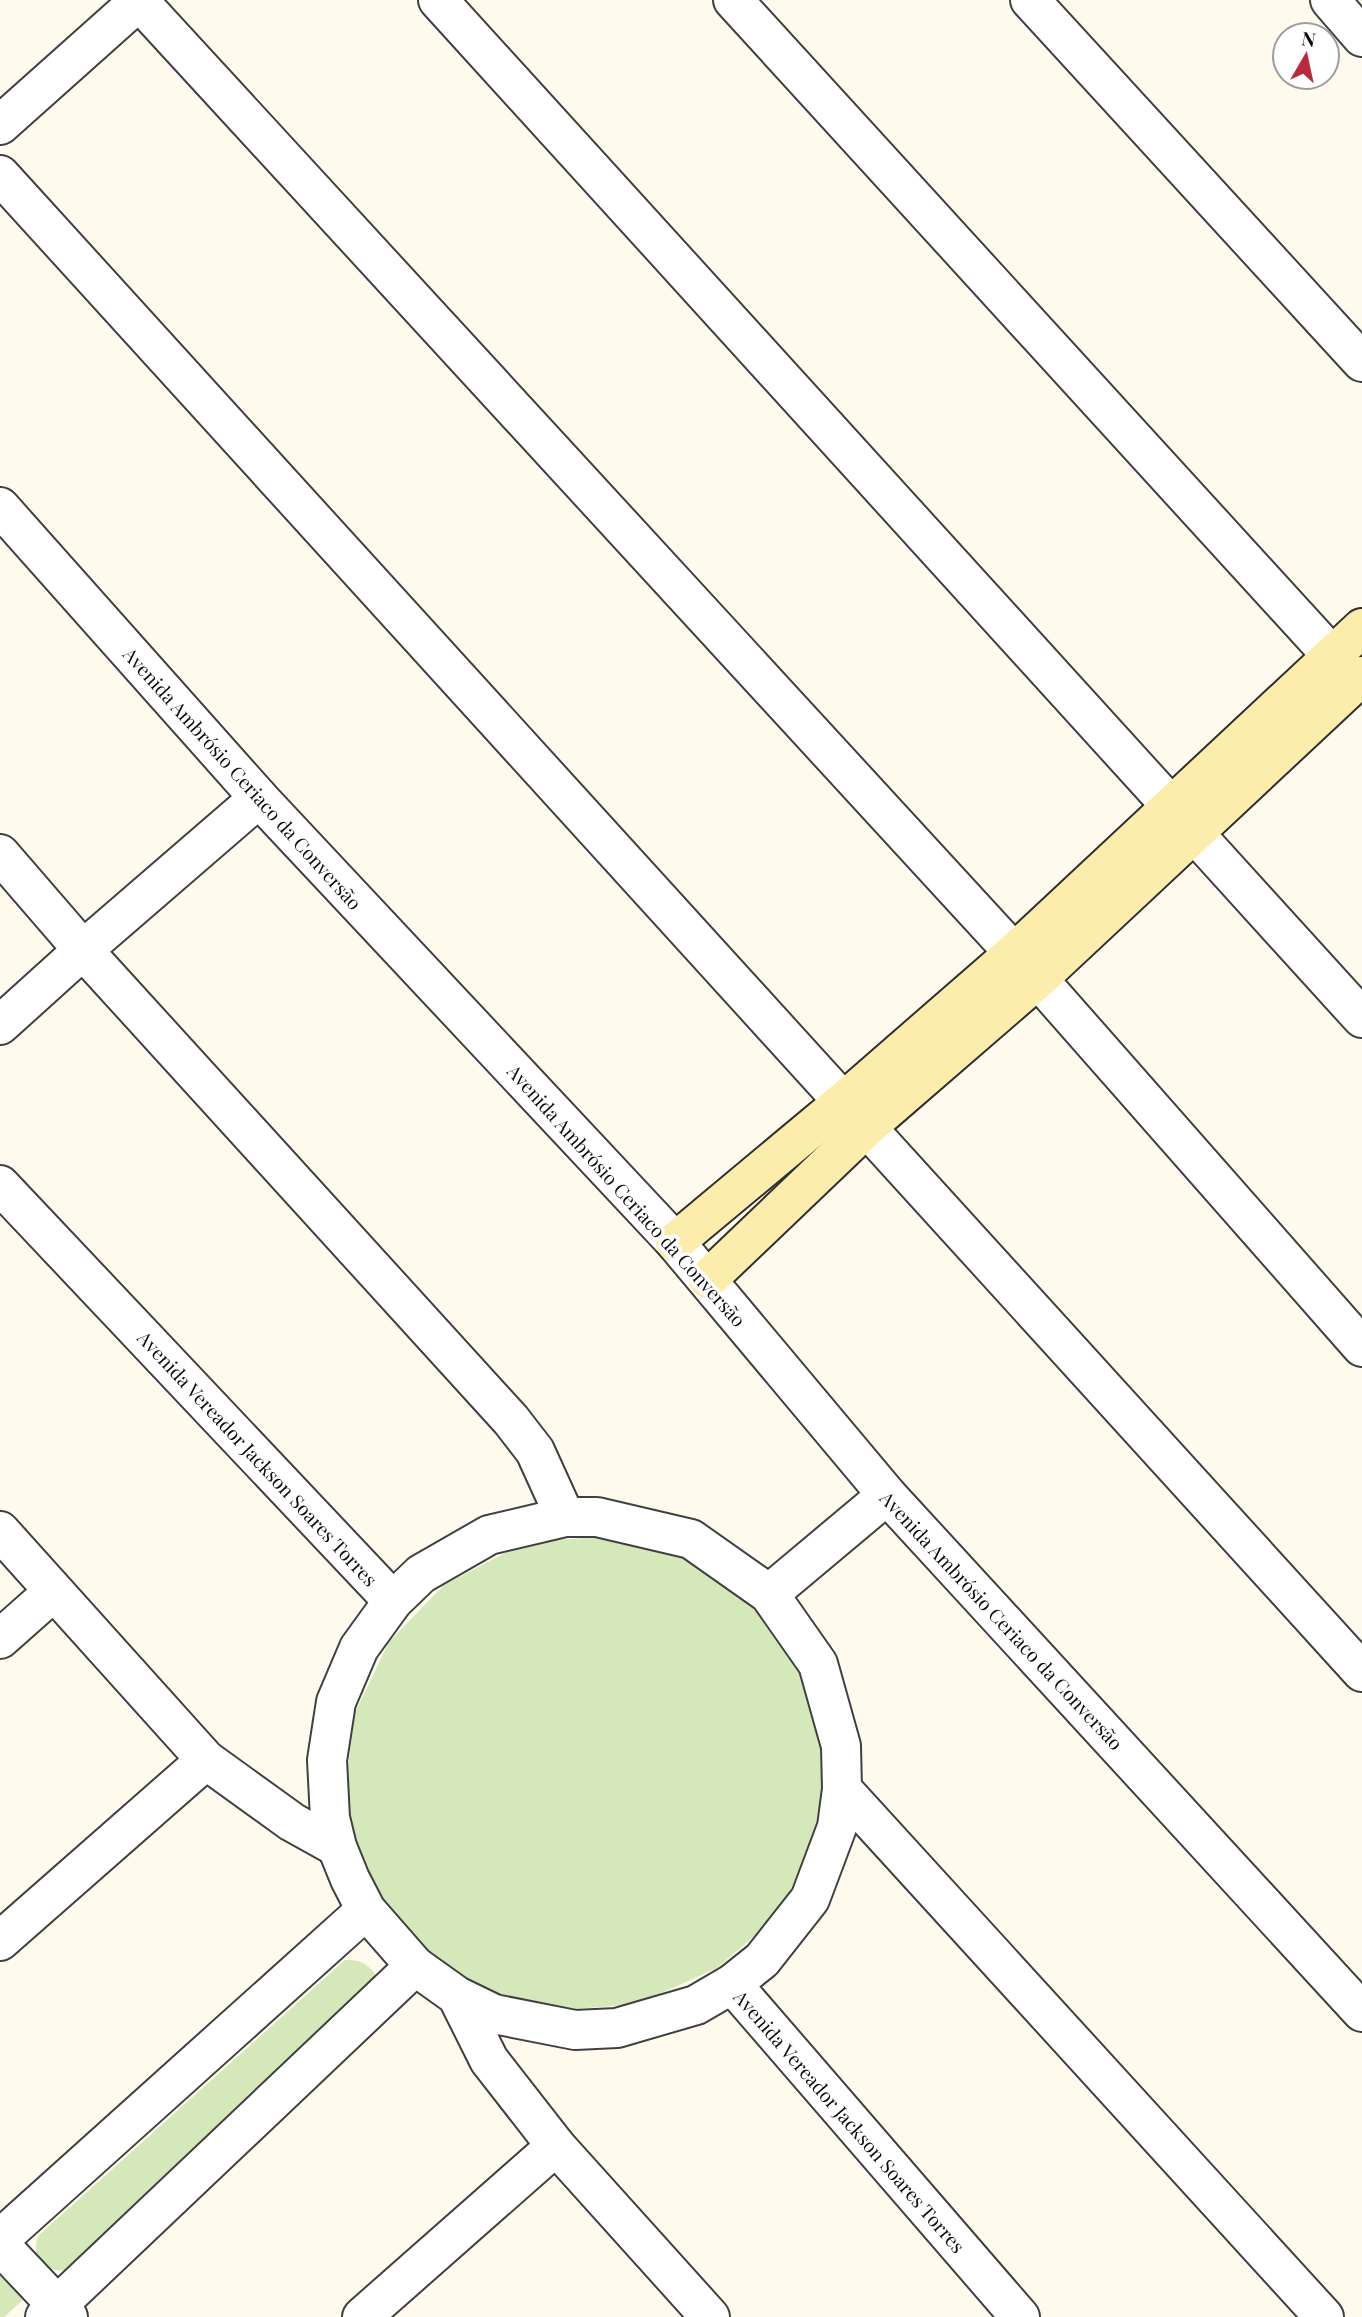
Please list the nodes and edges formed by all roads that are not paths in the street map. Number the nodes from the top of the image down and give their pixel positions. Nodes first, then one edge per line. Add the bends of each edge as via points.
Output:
1 (139, 0) edge
2 (438, 0) edge
3 (733, 0) edge
4 (1030, 0) edge
5 (1329, 0) edge
6 (1362, 37) edge
7 (0, 125) edge
8 (0, 175) edge
9 (1362, 362) edge
10 (0, 508) edge
11 (1362, 628) edge
12 (1353, 676) edge
13 (258, 798) junction
14 (1182, 820) junction
15 (0, 854) edge
16 (83, 950) junction
17 (1026, 966) junction
18 (1362, 1018) edge
19 (0, 1025) edge
20 (856, 1114) junction
21 (0, 1185) edge
22 (675, 1242) junction
23 (708, 1279) junction
24 (1362, 1347) edge
25 (887, 1495) junction
26 (565, 1517) junction
27 (0, 1531) edge
28 (53, 1592) junction
29 (769, 1594) junction
30 (393, 1601) junction
31 (0, 1639) edge
32 (1362, 1672) edge
33 (206, 1760) junction
34 (842, 1789) junction
35 (337, 1847) junction
36 (366, 1910) junction
37 (0, 1941) edge
38 (415, 1966) junction
39 (732, 1984) junction
40 (457, 1996) junction
41 (1362, 2012) edge
42 (556, 2146) junction
43 (0, 2239) edge
44 (0, 2245) edge
45 (57, 2313) edge
46 (708, 2316) edge
47 (362, 2317) edge
48 (1020, 2317) edge
49 (1324, 2317) edge

1 - 7 street
1 - 17 street
2 - 14 street
3 - 12 street
4 - 9 street
5 - 6 street
8 - 20 street
10 - 13 street, Avenida Ambrósio Ceriaco da Conversão
11 - 12 street
12 - 14 street
13 - 16 street
13 - 22 street, Avenida Ambrósio Ceriaco da Conversão
14 - 17 street
14 - 18 street
15 - 16 street
16 - 19 street
16 - 26 street via 511,1420 535,1451
17 - 20 street
17 - 24 street
20 - 22 street
20 - 23 street
20 - 32 street
21 - 30 street, Avenida Vereador Jackson Soares Torres
22 - 23 street, Avenida Ambrósio Ceriaco da Conversão
23 - 25 street, Avenida Ambrósio Ceriaco da Conversão
25 - 29 street
25 - 41 street, Avenida Ambrósio Ceriaco da Conversão
26 - 29 street via 597,1517 691,1539
26 - 30 street via 489,1535 421,1574
27 - 28 street
28 - 31 street
28 - 33 street
29 - 34 street via 818,1664 841,1746
30 - 35 street, Avenida Vereador Jackson Soares Torres via 359,1648 337,1702 327,1760 330,1818
33 - 35 street via 292,1822
33 - 37 street
34 - 39 street via 837,1827 810,1899 762,1960
34 - 49 street
35 - 36 street, Avenida Vereador Jackson Soares Torres
36 - 38 street, Avenida Vereador Jackson Soares Torres
36 - 43 street
38 - 40 street, Avenida Vereador Jackson Soares Torres
38 - 45 street
39 - 40 street, Avenida Vereador Jackson Soares Torres via 696,2005 617,2028 575,2029 494,2014
39 - 48 street, Avenida Vereador Jackson Soares Torres
40 - 42 street via 489,2060
42 - 46 street
42 - 47 street
44 - 45 street

